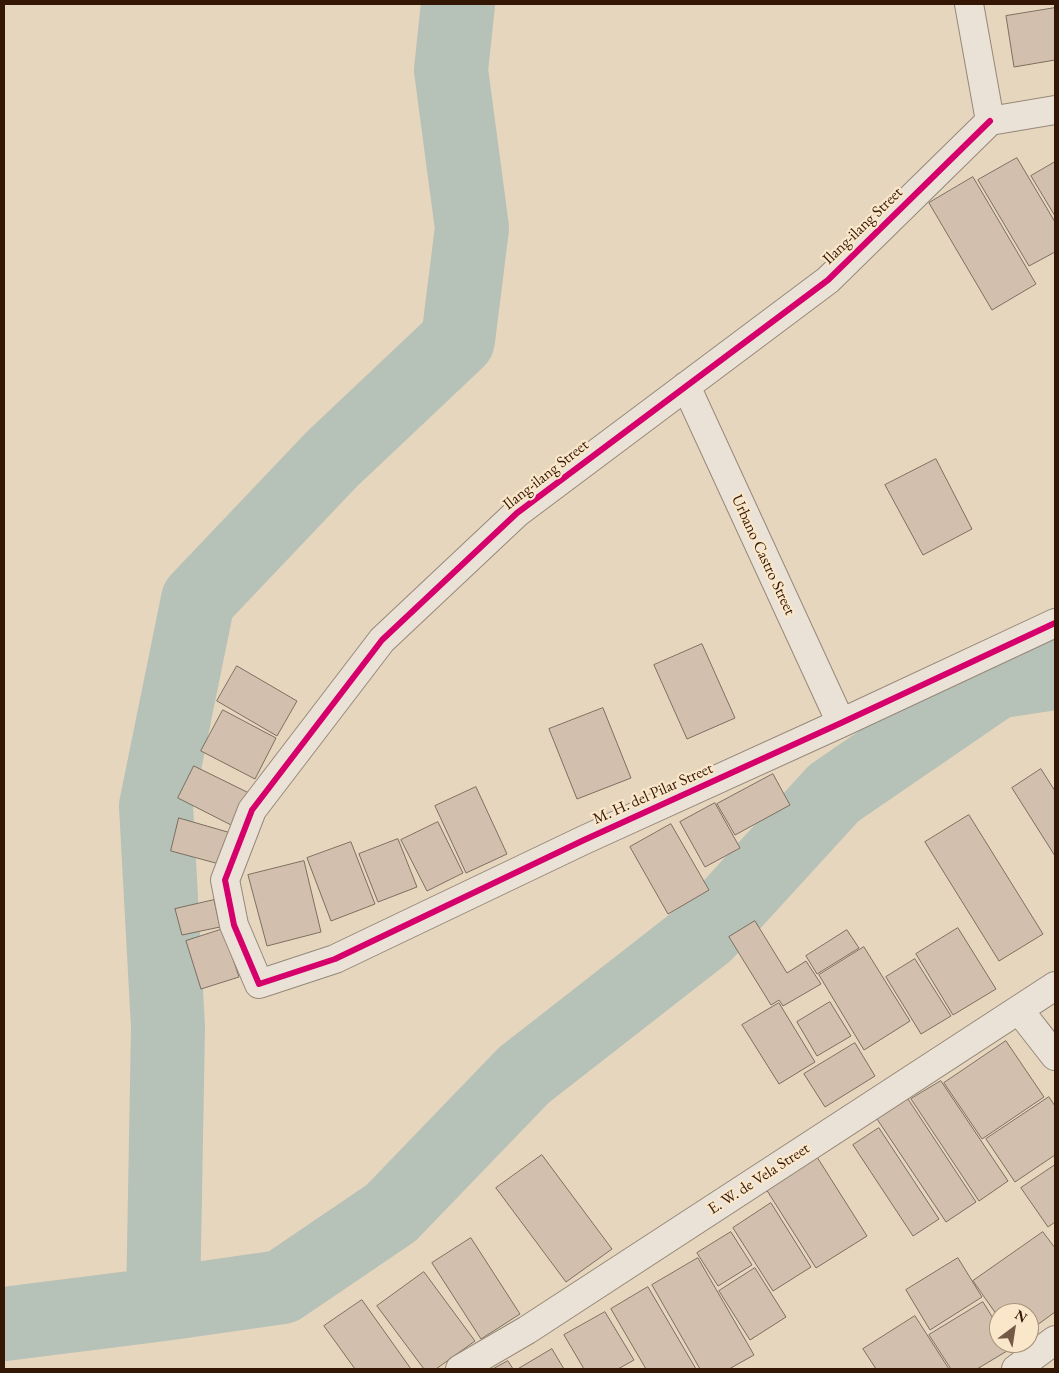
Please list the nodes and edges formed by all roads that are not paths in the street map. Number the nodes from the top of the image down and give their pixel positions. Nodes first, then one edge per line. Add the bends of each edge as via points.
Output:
1 (969, 4) edge
2 (1055, 110) edge
3 (990, 121) junction
4 (686, 386) junction
5 (1055, 623) edge
6 (841, 723) junction
7 (259, 984) joint
8 (1055, 986) edge
9 (1018, 1010) junction
10 (1055, 1056) edge
11 (1055, 1340) edge
12 (460, 1369) edge
13 (1016, 1369) edge

1 - 3 street
2 - 3 street
3 - 4 street, Ilang-ilang Street via 828,280
4 - 6 street, Urbano Castro Street
4 - 7 street, Ilang-ilang Street via 517,513 382,640 252,810 225,880 234,925
5 - 6 street, M. H. del Pilar Street
6 - 7 street, M. H. del Pilar Street via 334,959
8 - 9 street, E. W. de Vela Street
9 - 10 street
9 - 12 street, E. W. de Vela Street via 527,1330
11 - 13 street

